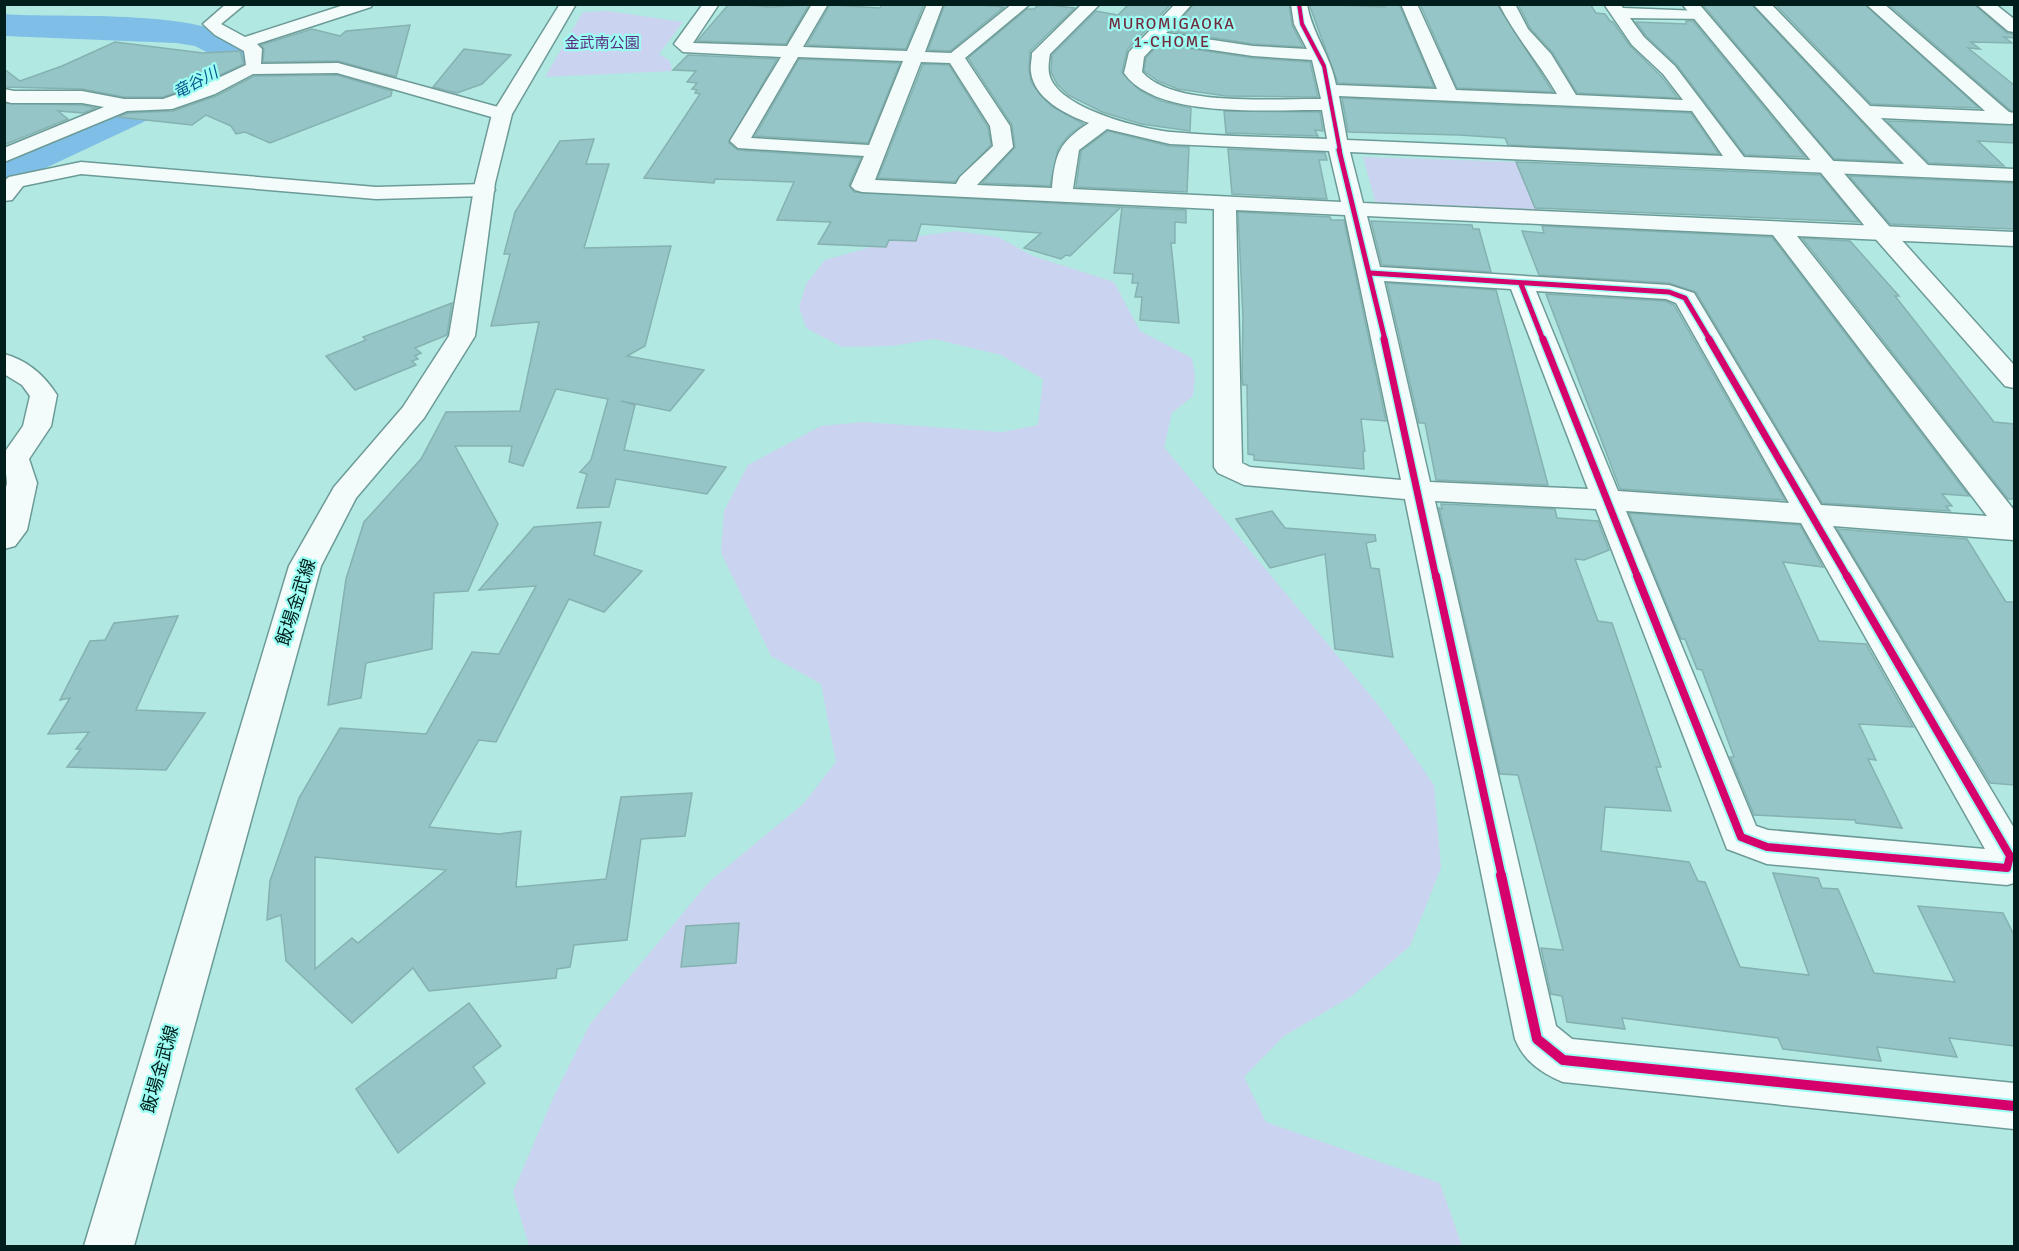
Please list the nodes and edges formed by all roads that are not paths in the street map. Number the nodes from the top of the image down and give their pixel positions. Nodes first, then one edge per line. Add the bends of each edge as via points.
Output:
1 (237, 4) edge
2 (365, 4) edge
3 (568, 4) edge
4 (711, 4) edge
5 (820, 4) edge
6 (935, 4) edge
7 (1022, 4) edge
8 (1092, 4) edge
9 (1184, 4) edge
10 (1299, 4) edge
11 (1409, 4) edge
12 (1507, 4) edge
13 (1761, 4) edge
14 (1874, 4) edge
15 (1984, 4) edge
16 (1615, 9) edge
17 (1695, 10) edge
18 (2014, 27) edge
19 (1155, 36) junction
20 (246, 42) junction
21 (792, 52) junction
22 (1316, 55) junction
23 (913, 57) junction
24 (956, 58) junction
25 (250, 69) junction
26 (4, 94) edge
27 (1449, 96) junction
28 (1328, 97) junction
29 (1570, 100) junction
30 (123, 105) junction
31 (1698, 106) junction
32 (1863, 111) junction
33 (502, 114) junction
34 (2009, 118) edge
35 (1104, 122) junction
36 (1338, 145) junction
37 (876, 151) junction
38 (4, 156) edge
39 (1739, 164) junction
40 (1829, 169) junction
41 (1922, 171) junction
42 (2014, 175) edge
43 (484, 190) junction
44 (965, 190) junction
45 (1062, 194) junction
46 (4, 195) edge
47 (1226, 201) junction
48 (1353, 207) junction
49 (1779, 227) junction
50 (1881, 231) junction
51 (2014, 238) edge
52 (1370, 273) junction
53 (1521, 284) junction
54 (4, 362) edge
55 (2014, 380) edge
56 (1417, 491) junction
57 (1606, 500) junction
58 (1810, 515) junction
59 (2014, 529) edge
60 (4, 539) edge
61 (2014, 1106) edge
62 (110, 1246) edge

1 - 20 street via 212,24 217,31
2 - 20 street
3 - 33 street, 飯場金武線
4 - 21 street via 682,44 689,48
5 - 21 street
6 - 23 street
7 - 24 street via 965,46
8 - 35 street via 1041,53 1039,73 1053,95 1072,109
9 - 19 street
10 - 22 street via 1302,24
11 - 27 street
12 - 29 street via 1521,31 1545,58
13 - 32 street
14 - 34 street
15 - 18 street
16 - 17 street
16 - 31 street via 1638,41 1669,70
17 - 40 street
19 - 22 street via 1253,51
19 - 28 street via 1135,56 1132,73 1146,86 1178,97 1208,101
20 - 25 street via 253,49
21 - 23 street
21 - 37 street via 740,141
22 - 28 street via 1324,66
23 - 24 street
23 - 37 street
24 - 44 street via 1000,126 1003,147 967,181
25 - 30 street via 165,105
25 - 33 street via 338,68
26 - 30 street via 82,97
27 - 28 street
27 - 29 street
28 - 36 street
29 - 31 street
30 - 38 street
31 - 39 street
32 - 34 street
32 - 41 street
33 - 43 street, 飯場金武線
35 - 36 street via 1170,138
35 - 45 street via 1075,140 1066,152
36 - 39 street
36 - 48 street
37 - 44 street via 862,186
39 - 40 street
40 - 41 street
40 - 50 street
41 - 42 street
43 - 46 street via 376,193 81,168 16,182
43 - 62 street, 飯場金武線 via 462,336 414,412 344,494 304,566
44 - 45 street
45 - 47 street
47 - 48 street
47 - 56 street via 1228,467 1244,476
48 - 49 street
48 - 52 street
49 - 50 street
49 - 59 street
50 - 51 street
50 - 55 street
52 - 53 street
52 - 56 street
53 - 57 street
53 - 58 street via 1669,292 1684,298
54 - 60 street via 31,379 44,395 37,426 15,459 21,483 12,530
56 - 57 street
56 - 61 street via 1537,1039 1563,1060
57 - 58 street
57 - 58 street via 1741,837 1767,847 2007,868 2010,856
58 - 59 street

